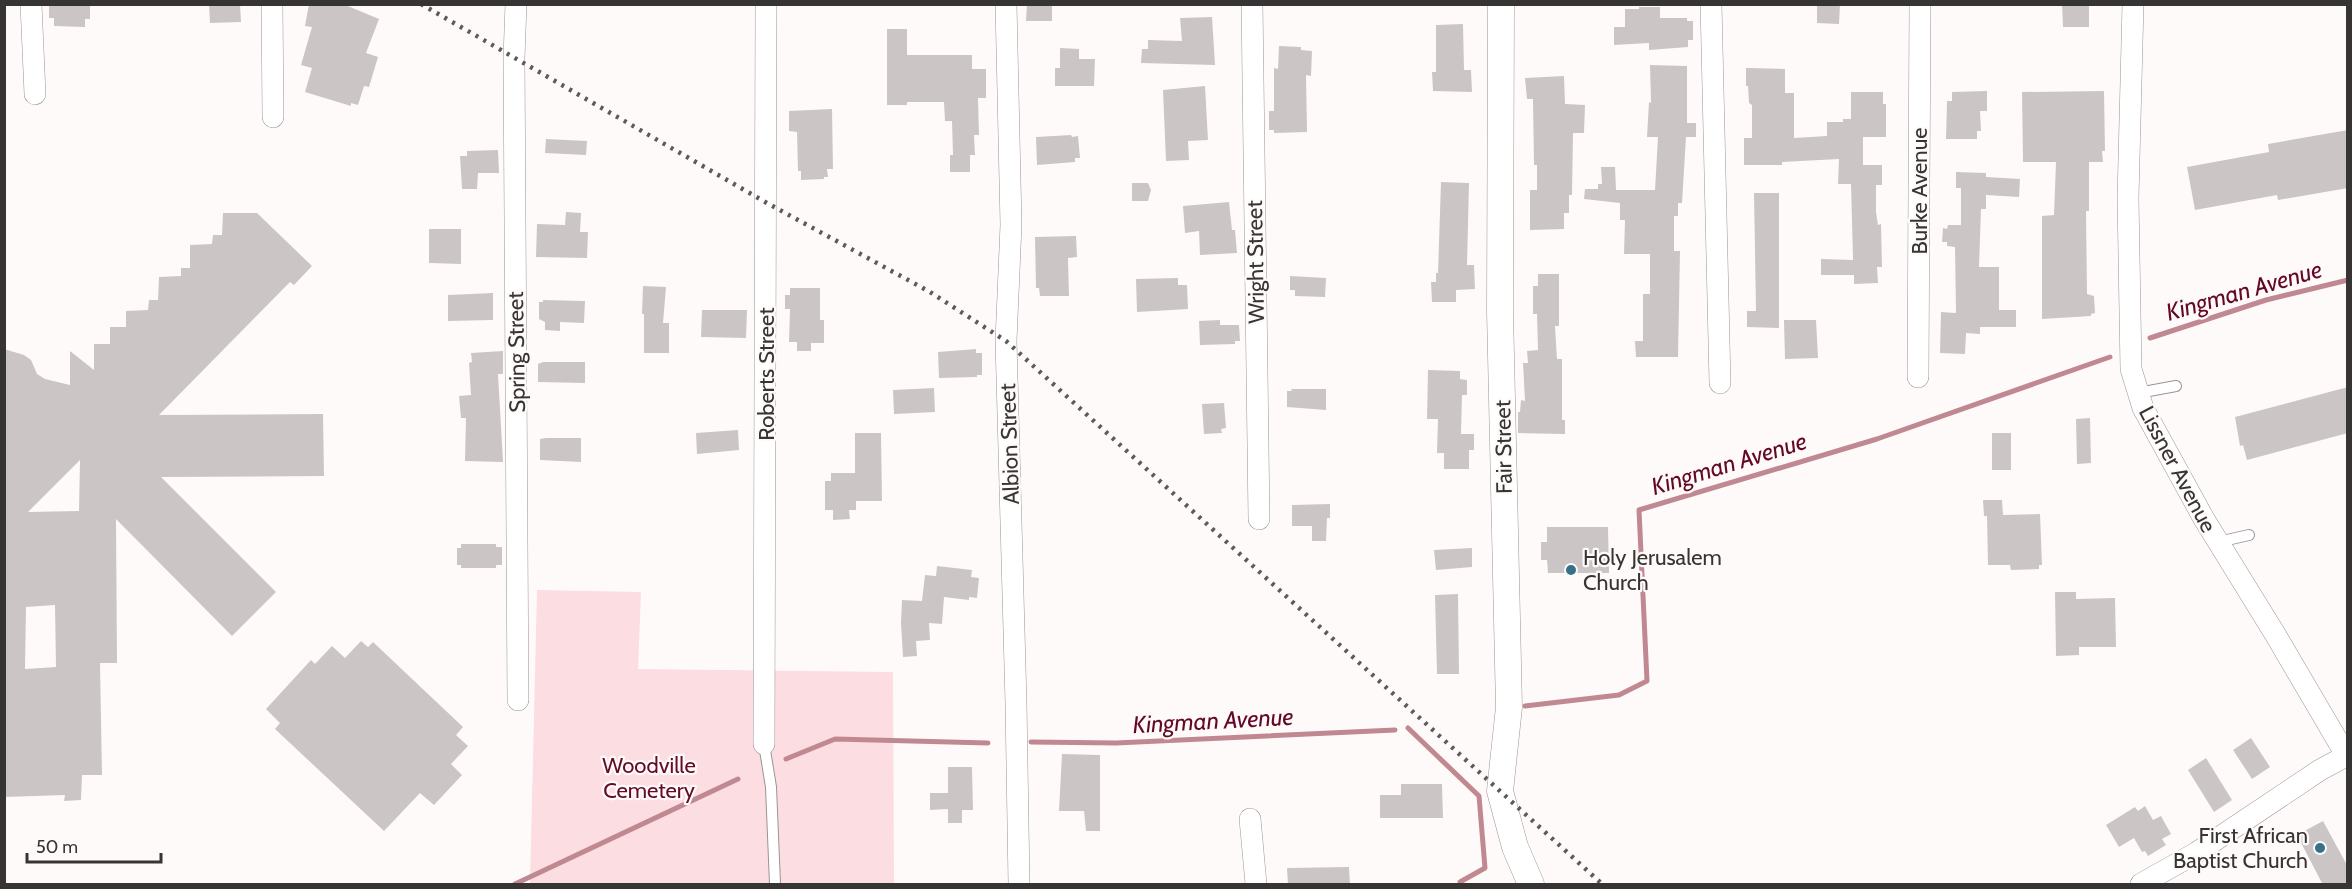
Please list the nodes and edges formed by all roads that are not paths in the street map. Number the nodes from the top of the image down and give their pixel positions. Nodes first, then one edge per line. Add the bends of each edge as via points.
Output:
1 (31, 4) edge
2 (272, 4) edge
3 (516, 4) edge
4 (766, 4) edge
5 (1006, 4) edge
6 (1252, 4) edge
7 (1501, 4) edge
8 (1711, 4) edge
9 (1920, 4) edge
10 (2133, 4) edge
11 (35, 94) dead end
12 (273, 117) dead end
13 (1918, 377) dead end
14 (1720, 383) dead end
15 (2176, 386) dead end
16 (2138, 393) junction
17 (1258, 519) dead end
18 (2249, 535) dead end
19 (2218, 542) junction
20 (518, 700) dead end
21 (764, 744) joint
22 (2347, 755) edge
23 (1250, 819) dead end
24 (775, 885) edge
25 (1018, 885) edge
26 (1256, 885) edge
27 (1531, 885) edge
28 (2141, 885) edge

1 - 11 street
2 - 12 street
3 - 20 street, Spring Street
4 - 21 street, Roberts Street
5 - 25 street, Albion Street via 1011,225 1006,341
6 - 17 street, Wright Street
7 - 27 street, Fair Street via 1500,311 1509,707 1500,791 1515,847
8 - 14 street
9 - 13 street, Burke Avenue
10 - 16 street, Lissner Avenue via 2128,198 2131,369
15 - 16 lane
16 - 19 street, Lissner Avenue
18 - 19 lane
19 - 22 street, Lissner Avenue
21 - 24 lane via 771,787
22 - 28 street
23 - 26 street

